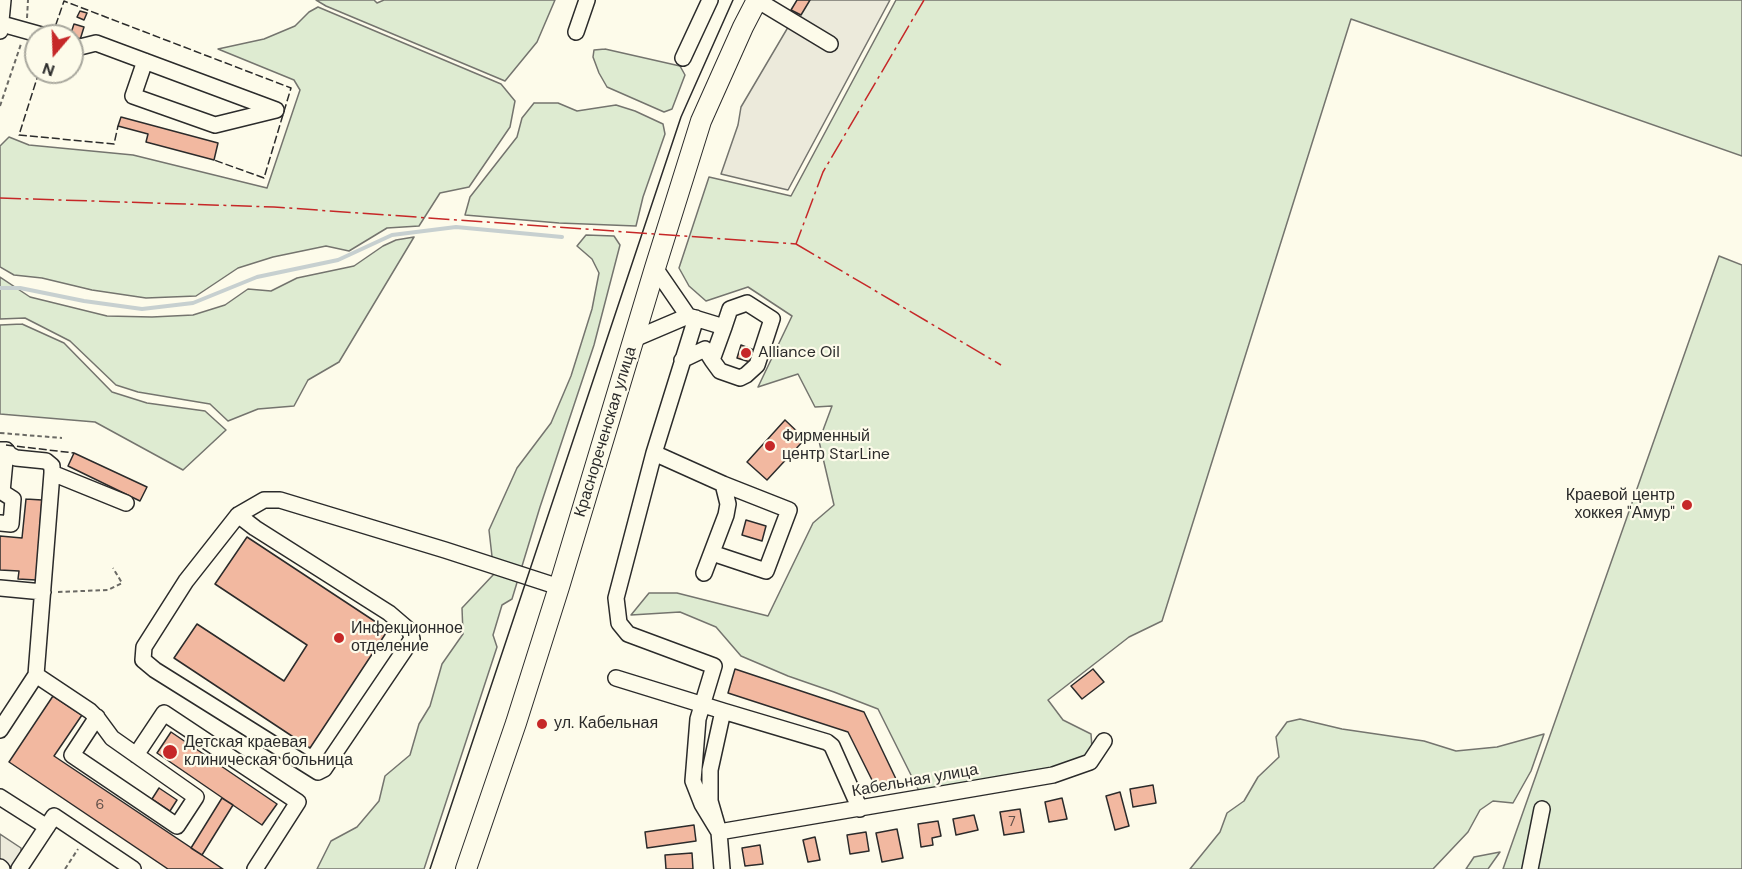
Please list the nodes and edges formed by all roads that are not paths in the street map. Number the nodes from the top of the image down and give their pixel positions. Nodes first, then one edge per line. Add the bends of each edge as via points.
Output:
1 (3, 0) edge
2 (587, 0) edge
3 (710, 0) edge
4 (757, 0) edge
5 (1, 27) edge
6 (24, 30) edge
7 (576, 32) dead end
8 (830, 44) dead end
9 (84, 46) edge
10 (683, 58) dead end
11 (146, 62) junction
12 (655, 268) junction
13 (692, 317) junction
14 (724, 327) junction
15 (634, 339) junction
16 (682, 360) junction
17 (712, 360) junction
18 (3, 450) edge
19 (654, 453) junction
20 (52, 473) junction
21 (723, 484) junction
22 (126, 503) dead end
23 (238, 515) junction
24 (0, 523) edge
25 (712, 553) junction
26 (704, 573) dead end
27 (559, 587) junction
28 (0, 588) edge
29 (43, 592) junction
30 (36, 675) junction
31 (616, 678) dead end
32 (701, 704) junction
33 (723, 711) junction
34 (97, 717) junction
35 (0, 730) edge
36 (1104, 741) dead end
37 (136, 755) junction
38 (0, 797) edge
39 (860, 809) junction
40 (1542, 809) dead end
41 (47, 827) junction
42 (719, 832) junction
43 (19, 869) edge
44 (133, 869) edge
45 (255, 869) edge
46 (466, 869) edge
47 (722, 869) edge
48 (1530, 869) edge

1 - 5 street
2 - 7 street
3 - 10 street
4 - 8 street
4 - 12 main road, Краснореченская улица via 701,121
5 - 6 street
9 - 11 street via 96,43
11 - 11 street via 189,78 276,110 215,124 133,96
12 - 13 street
12 - 15 main road, Краснореченская улица
13 - 14 street
13 - 15 street
13 - 16 street
14 - 17 street
14 - 17 street via 730,309 747,303 772,319 757,365 746,375 740,378 720,371
15 - 27 main road, Краснореченская улица
16 - 17 street via 705,349
16 - 19 street
18 - 20 street via 16,458 49,463
18 - 24 street via 2,492 13,499 11,524
19 - 21 street
19 - 32 street via 616,598 619,623 628,634 714,666
20 - 22 street
20 - 29 street
21 - 25 street via 728,504
21 - 25 street via 789,510 766,571
23 - 23 street via 410,631 412,639 324,769 318,772 143,660 144,647 180,590
23 - 27 street via 264,500 280,500
25 - 26 street
27 - 46 main road, Краснореченская улица
28 - 29 street
29 - 30 street
30 - 34 street
30 - 35 street
31 - 32 street
32 - 33 street
32 - 42 street via 693,781
33 - 39 street via 827,742
33 - 42 street via 710,770 710,801
34 - 37 street via 112,738
34 - 37 street via 72,755 177,826 196,797
36 - 39 street, Кабельная улица via 1090,762 1053,775
37 - 45 street via 164,713 298,802
38 - 41 street
39 - 42 street, Кабельная улица
40 - 48 street
41 - 43 street
41 - 44 street via 54,816
42 - 47 street

